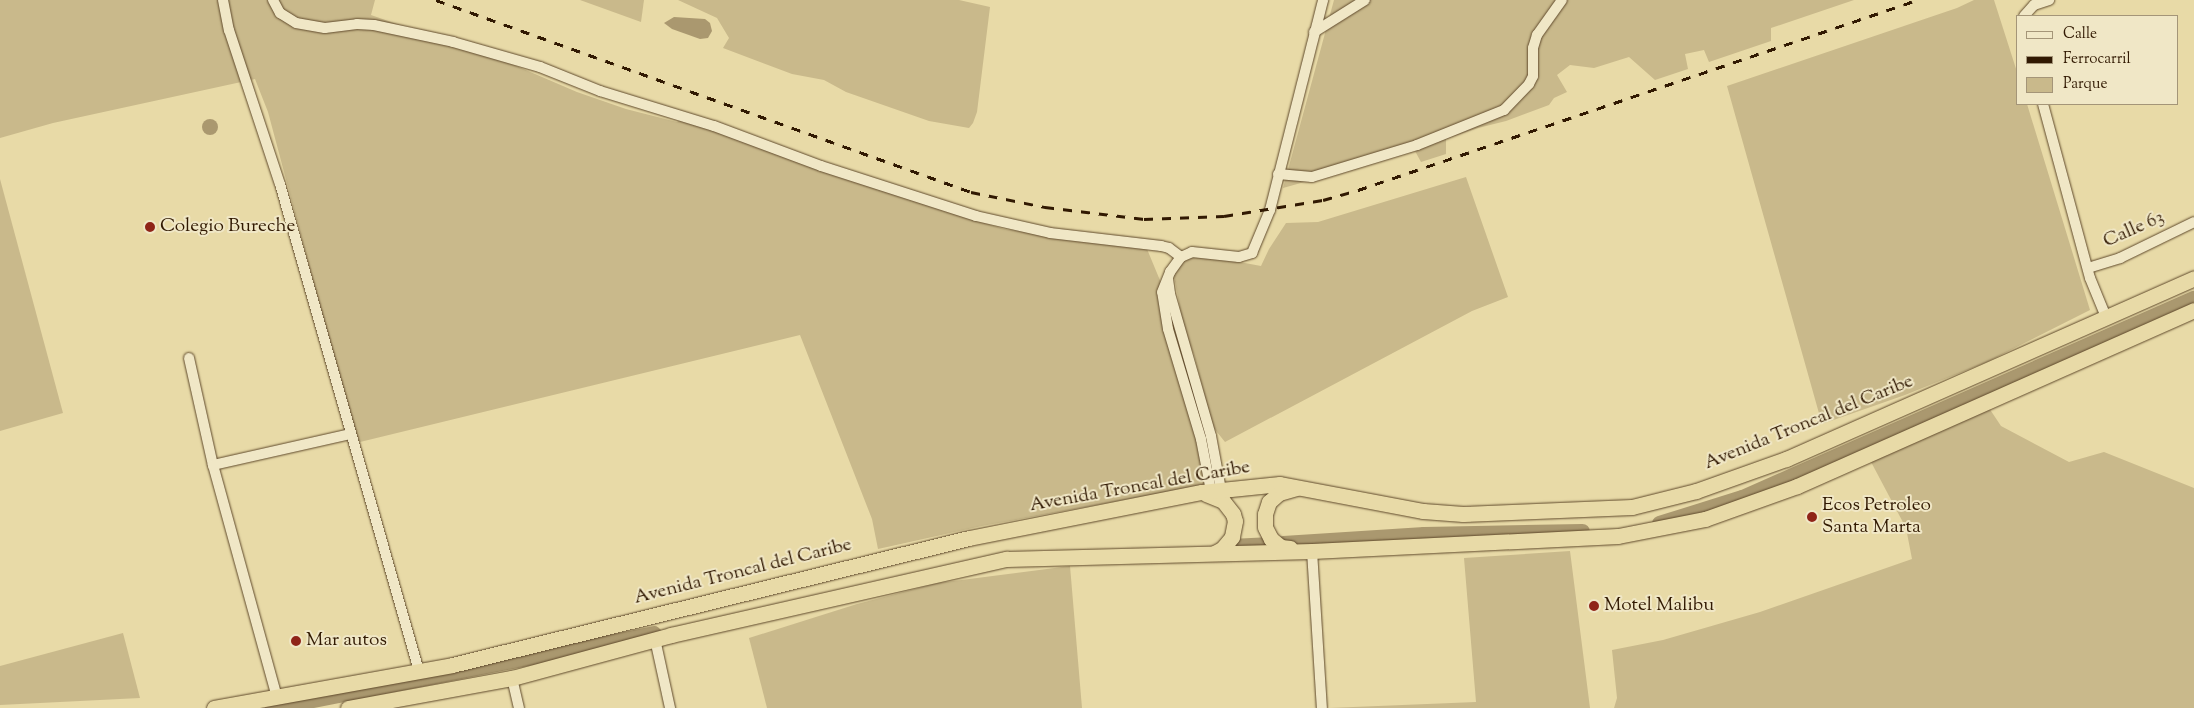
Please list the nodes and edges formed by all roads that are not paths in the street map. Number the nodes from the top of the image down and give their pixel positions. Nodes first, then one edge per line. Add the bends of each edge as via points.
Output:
1 (222, 0) edge
2 (273, 0) edge
3 (1323, 0) edge
4 (1365, 0) edge
5 (1562, 0) edge
6 (2049, 0) edge
7 (2025, 15) edge
8 (1314, 32) junction
9 (2043, 105) edge
10 (1278, 174) junction
11 (2194, 222) edge
12 (1181, 257) junction
13 (2088, 268) junction
14 (2194, 278) edge
15 (2194, 310) edge
16 (2106, 317) junction
17 (189, 358) dead end
18 (351, 434) junction
19 (213, 465) junction
20 (1302, 487) junction
21 (1211, 491) junction
22 (1312, 550) junction
23 (1214, 553) junction
24 (655, 639) junction
25 (419, 671) junction
26 (512, 678) junction
27 (277, 697) junction
28 (214, 708) edge
29 (348, 708) edge
30 (518, 708) edge
31 (670, 708) edge
32 (1322, 708) edge

1 - 18 street via 280,184
2 - 12 street via 280,13 296,23 325,28 374,25 453,42 540,67 821,166 976,216 1050,233 1161,246
3 - 8 street
4 - 8 street
5 - 10 street via 1537,35 1533,48 1533,76 1529,84 1504,110 1417,145 1312,176
6 - 7 street via 2034,6
8 - 10 street
9 - 13 street
10 - 12 street via 1270,210 1252,253 1239,257 1192,252
11 - 13 street, Calle 63 via 2120,258
12 - 21 street via 1168,279 1211,436
13 - 16 street
14 - 16 highway, Avenida Troncal del Caribe
15 - 22 highway via 1805,483 1705,519 1618,536
16 - 20 highway, Avenida Troncal del Caribe via 1786,459 1696,491 1632,506 1463,514 1423,511
17 - 19 street
18 - 19 street
18 - 25 street
19 - 27 street
20 - 21 highway, Avenida Troncal del Caribe via 1280,484
20 - 22 highway via 1278,493 1269,502 1265,527 1271,539 1281,547
21 - 23 highway via 1229,506 1235,521 1228,544
21 - 25 highway, Avenida Troncal del Caribe via 959,541
22 - 23 highway
22 - 32 street
23 - 24 highway via 1006,558
24 - 26 highway
24 - 31 street
25 - 27 highway, Avenida Troncal del Caribe
26 - 29 highway
26 - 30 street
27 - 28 highway, Avenida Troncal del Caribe

